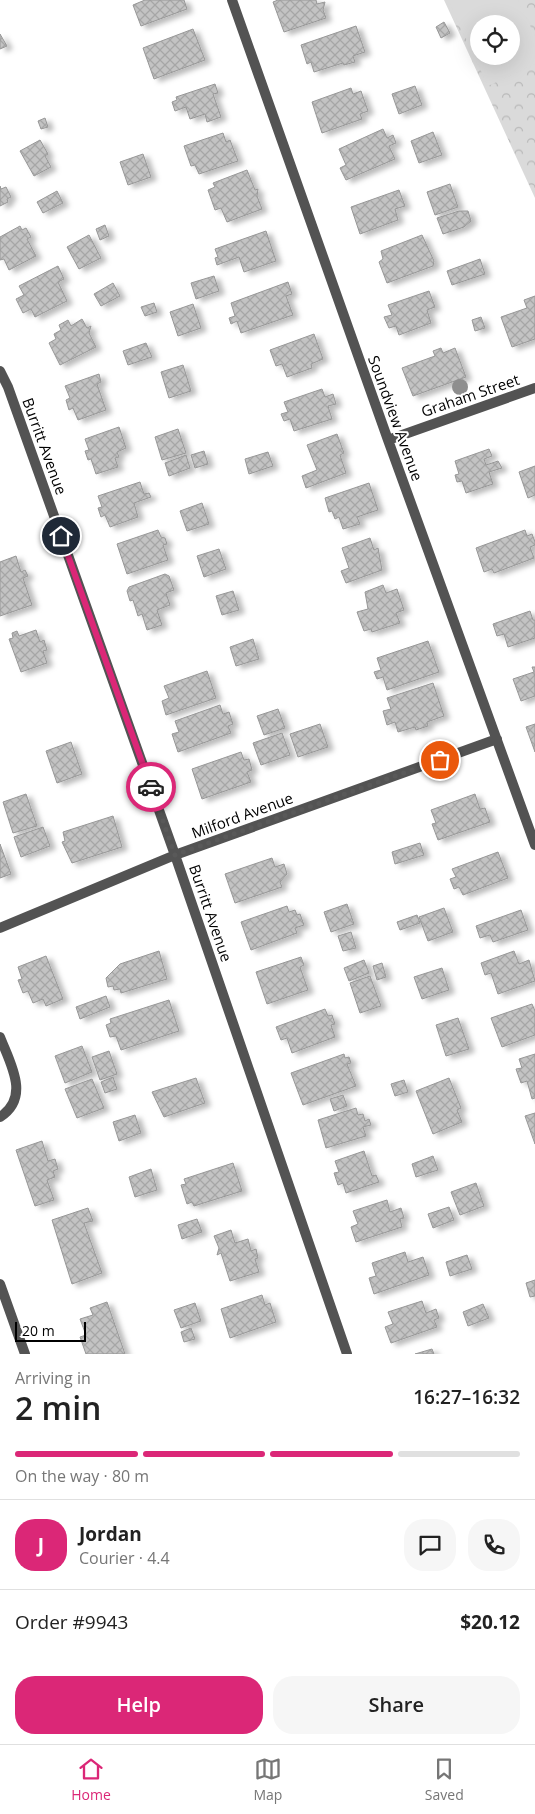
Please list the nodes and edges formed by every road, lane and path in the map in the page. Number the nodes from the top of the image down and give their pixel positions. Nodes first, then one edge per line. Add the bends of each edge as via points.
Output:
1 (232, 0) edge
2 (0, 371) edge
3 (535, 388) edge
4 (388, 440) junction
5 (497, 739) junction
6 (535, 845) edge
7 (175, 855) junction
8 (0, 928) edge
9 (0, 1037) edge
10 (0, 1116) edge
11 (0, 1284) edge
12 (25, 1354) edge
13 (347, 1354) edge

1 - 4 street, Soundview Avenue
2 - 7 street, Burritt Avenue
3 - 4 street, Graham Street
4 - 5 street, Soundview Avenue
5 - 6 street, Soundview Avenue
5 - 7 street, Milford Avenue
7 - 8 street, Milford Avenue
7 - 13 street, Burritt Avenue
9 - 10 street via 17,1090 16,1100 9,1111
11 - 12 street

